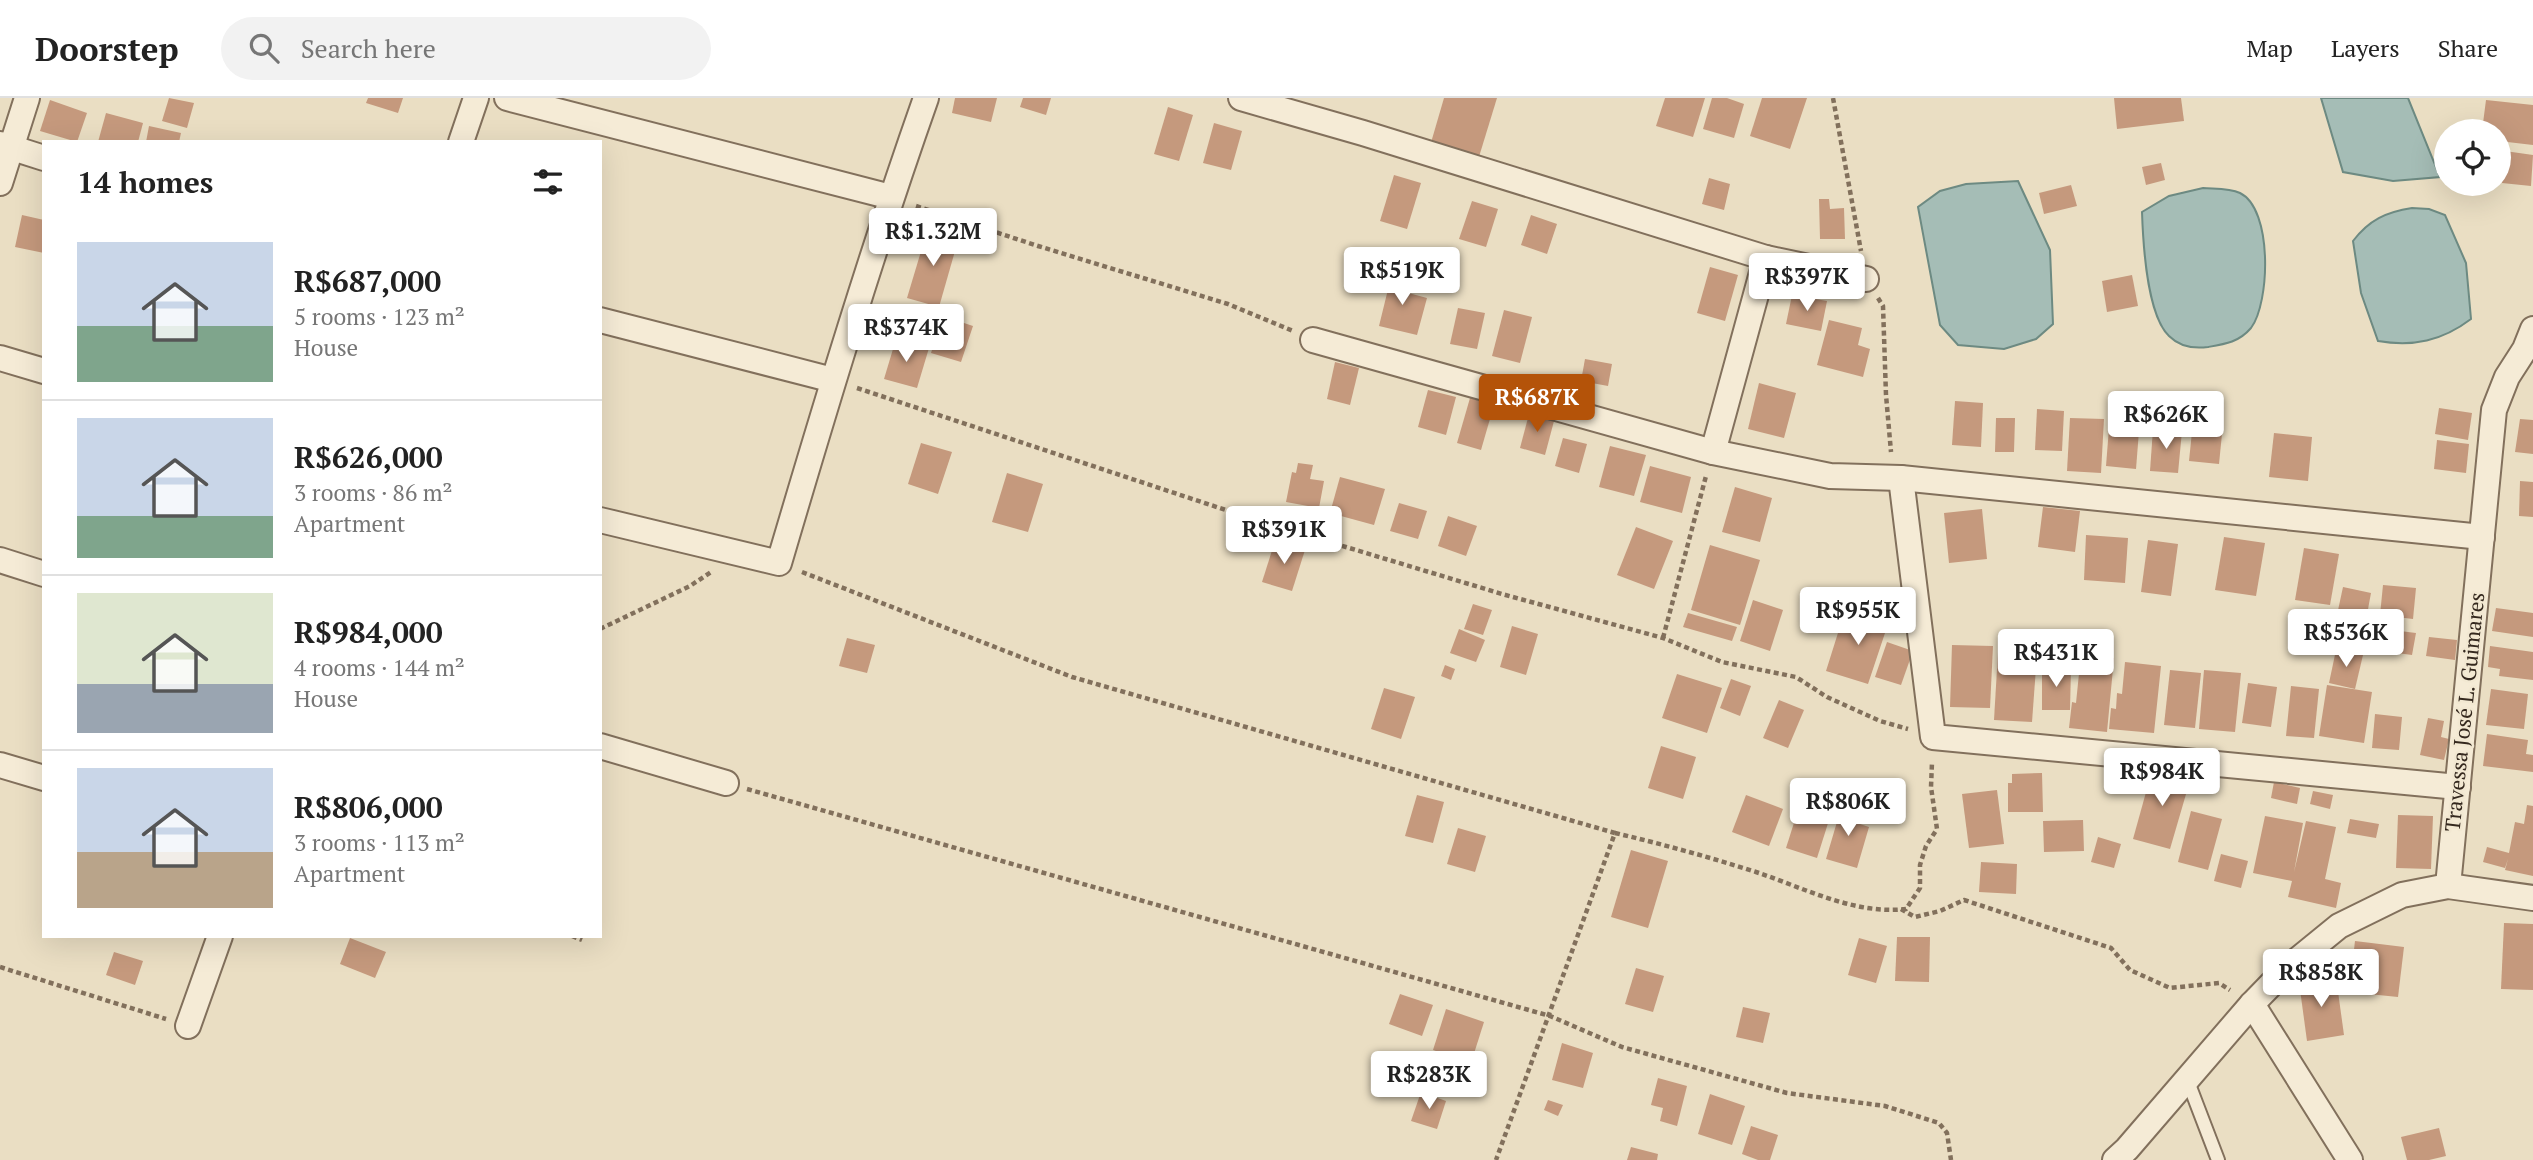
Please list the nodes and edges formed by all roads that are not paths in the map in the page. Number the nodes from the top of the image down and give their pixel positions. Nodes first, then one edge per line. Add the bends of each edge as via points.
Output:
1 (26, 98) edge
2 (476, 98) edge
3 (507, 98) edge
4 (926, 98) edge
5 (1241, 98) edge
6 (462, 140) edge
7 (6, 146) edge
8 (42, 157) edge
9 (0, 183) edge
10 (891, 197) junction
11 (1766, 258) junction
12 (1866, 279) dead end
13 (602, 321) edge
14 (2533, 330) edge
15 (1313, 340) road end
16 (0, 358) edge
17 (42, 370) edge
18 (833, 380) junction
19 (1713, 452) junction
20 (1901, 478) junction
21 (602, 520) edge
22 (2482, 537) junction
23 (0, 560) edge
24 (42, 573) edge
25 (602, 747) edge
26 (0, 765) edge
27 (42, 777) edge
28 (726, 783) road end
29 (2458, 787) junction
30 (2448, 886) junction
31 (2533, 898) edge
32 (219, 938) edge
33 (2252, 1004) junction
34 (188, 1026) road end
35 (2187, 1079) junction
36 (2115, 1160) edge
37 (2218, 1160) edge
38 (2350, 1160) edge

1 - 7 street
2 - 6 street
3 - 10 street
4 - 10 street
5 - 11 street
7 - 8 street
7 - 9 street
10 - 18 street
11 - 12 street
11 - 19 street
13 - 18 street
14 - 22 street, Travessa José L. Guimares via 2494,410
15 - 19 street
16 - 17 street
18 - 21 street via 779,563
19 - 20 street via 1830,477
20 - 22 street
20 - 29 street via 1933,737
22 - 29 street, Travessa José L. Guimares
23 - 24 street
25 - 28 street
26 - 27 street
29 - 30 street, Travessa José L. Guimares
30 - 31 street
30 - 33 street via 2402,895 2339,926
32 - 34 street
33 - 35 street
33 - 38 street
35 - 36 street
35 - 37 lane

